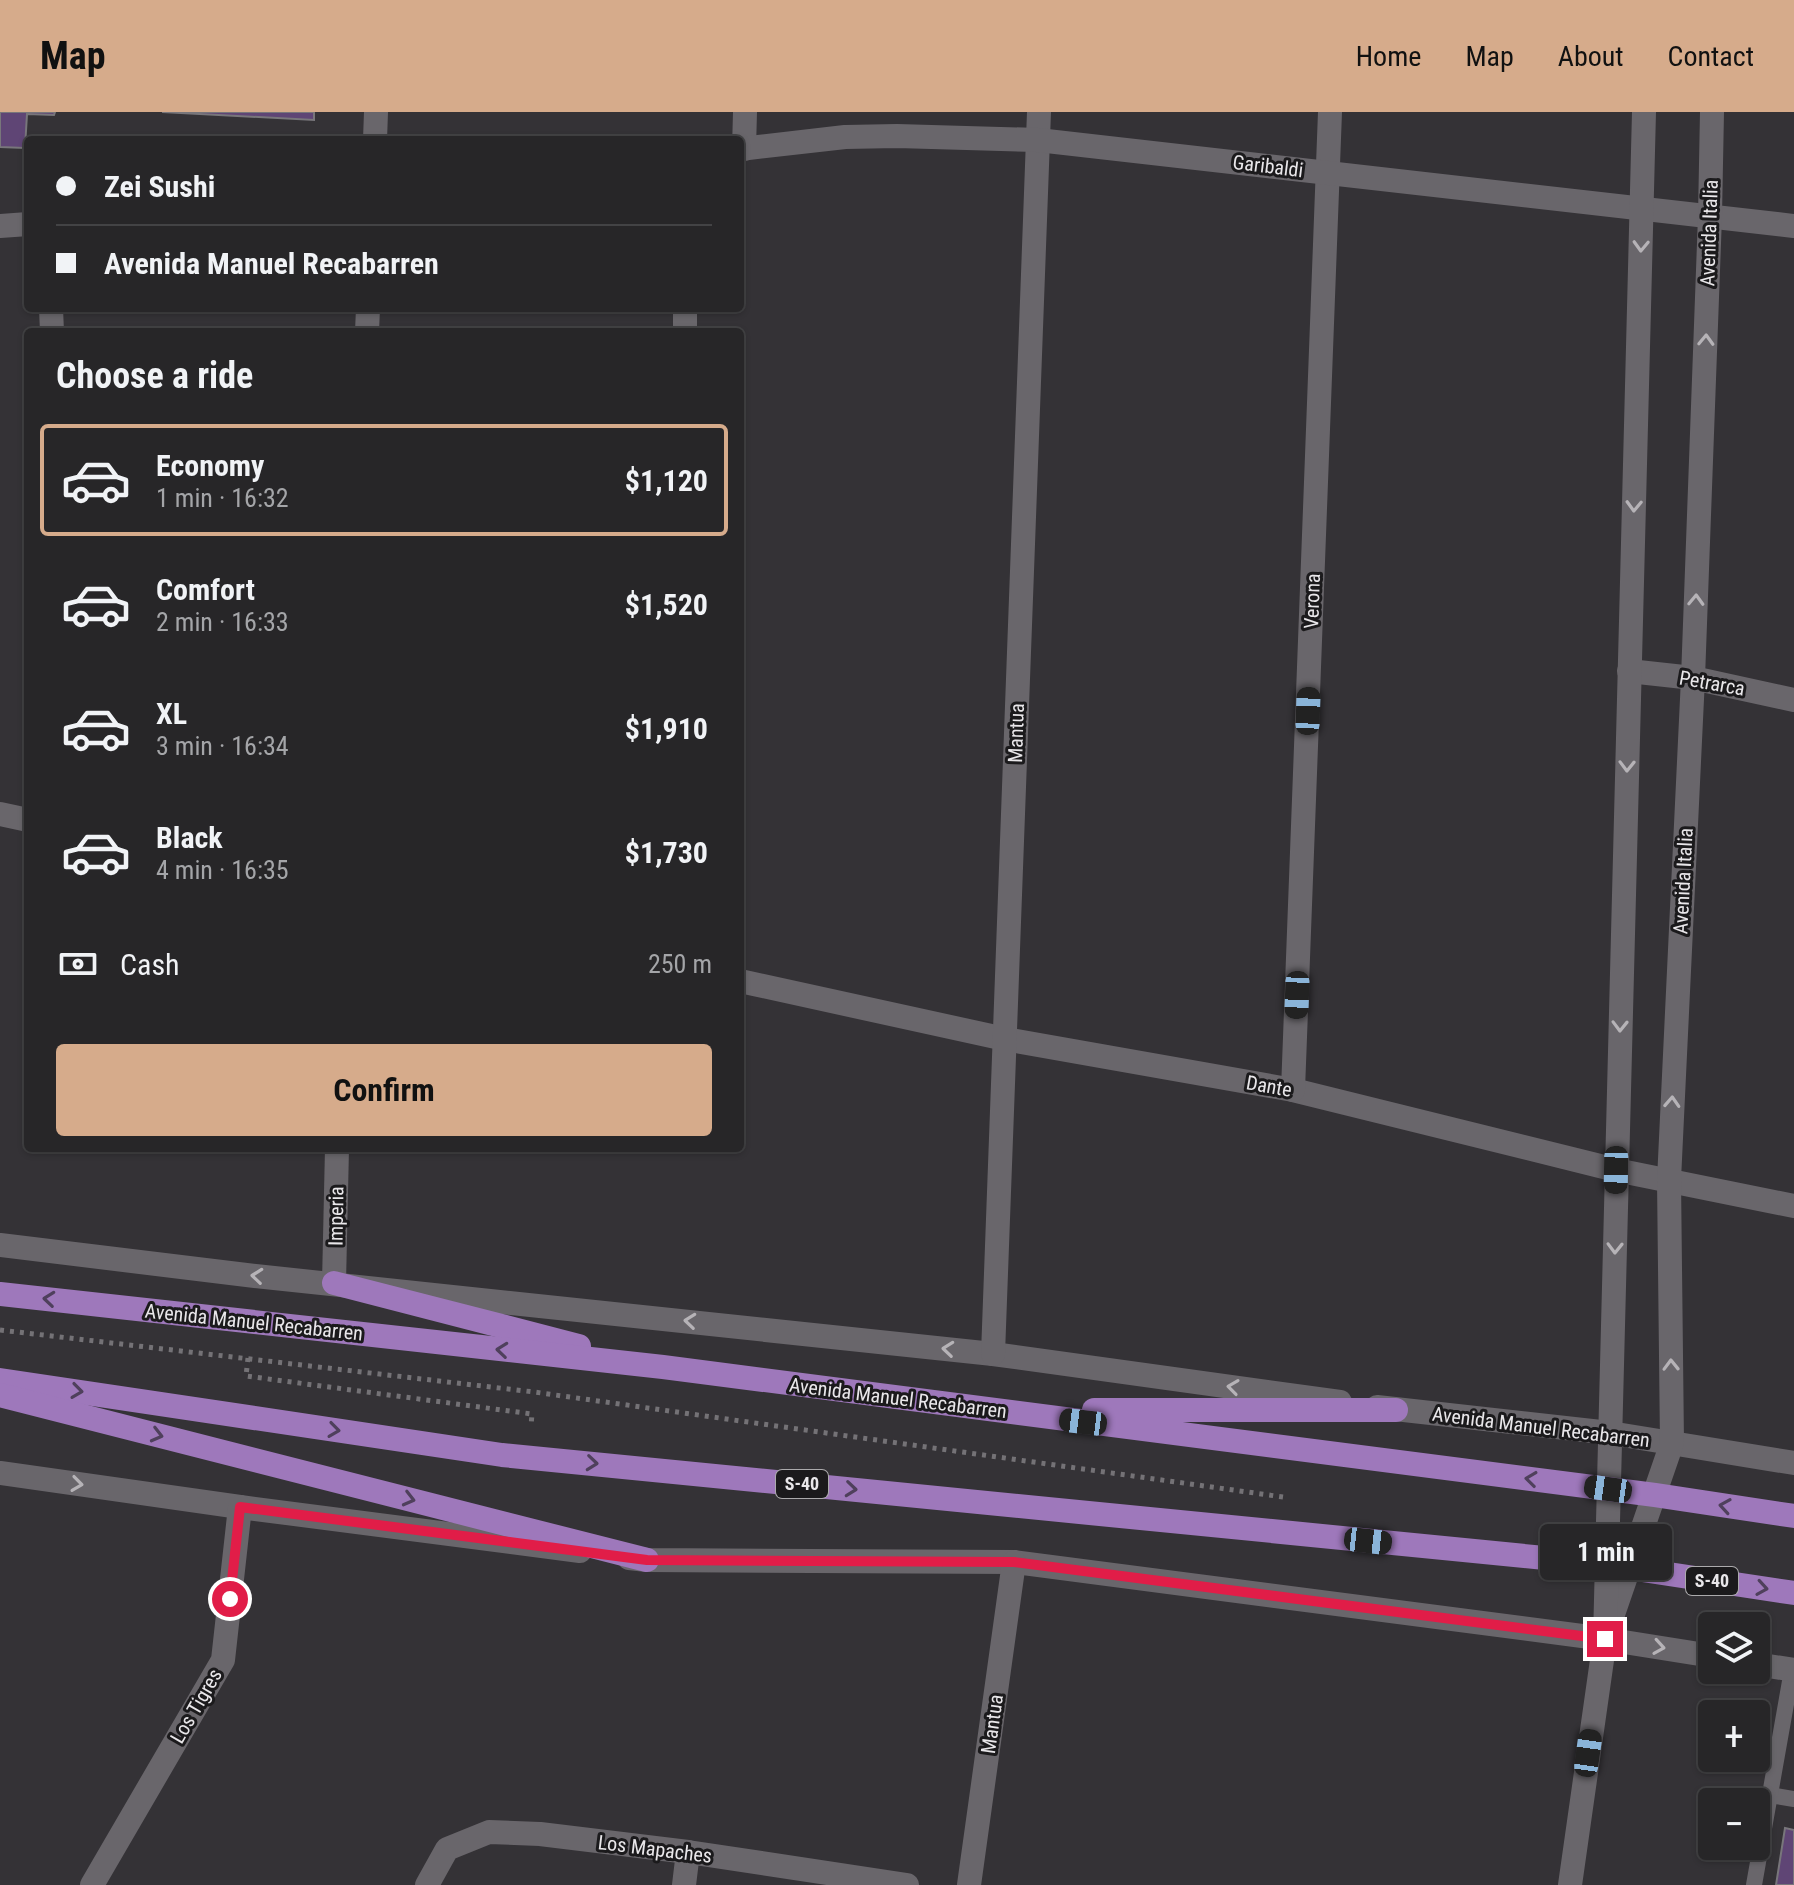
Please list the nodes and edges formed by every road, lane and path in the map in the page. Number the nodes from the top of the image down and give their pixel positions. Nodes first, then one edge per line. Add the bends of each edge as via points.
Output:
1 (376, 112) edge
2 (745, 112) edge
3 (1039, 112) edge
4 (1330, 112) edge
5 (1644, 112) edge
6 (1712, 112) edge
7 (375, 136) edge
8 (743, 136) edge
9 (1038, 140) junction
10 (744, 149) edge
11 (1328, 173) junction
12 (1642, 208) junction
13 (1710, 216) junction
14 (24, 224) edge
15 (0, 226) edge
16 (1794, 226) edge
17 (1629, 671) junction
18 (1693, 678) junction
19 (1794, 700) edge
20 (0, 814) edge
21 (24, 819) edge
22 (744, 982) edge
23 (1005, 1039) junction
24 (1293, 1090) junction
25 (337, 1152) edge
26 (1616, 1170) junction
27 (1669, 1180) junction
28 (1794, 1206) edge
29 (0, 1245) edge
30 (334, 1283) junction
31 (0, 1294) edge
32 (0, 1330) edge
33 (993, 1354) junction
34 (663, 1367) junction
35 (0, 1380) edge
36 (0, 1395) edge
37 (992, 1410) junction
38 (1396, 1410) junction
39 (1610, 1433) junction
40 (1672, 1443) junction
41 (1794, 1463) edge
42 (0, 1473) edge
43 (1608, 1489) junction
44 (1655, 1495) junction
45 (1292, 1498) dead end
46 (240, 1507) junction
47 (1794, 1516) edge
48 (647, 1560) junction
49 (1014, 1562) junction
50 (1618, 1567) junction
51 (1794, 1593) edge
52 (1605, 1639) junction
53 (1698, 1654) edge
54 (1770, 1666) edge
55 (1793, 1670) edge
56 (1770, 1790) edge
57 (1770, 1795) edge
58 (1794, 1799) edge
59 (688, 1852) junction
60 (1758, 1860) edge
61 (92, 1885) edge
62 (427, 1885) edge
63 (684, 1885) edge
64 (907, 1885) edge
65 (969, 1885) edge
66 (1570, 1885) edge
67 (1754, 1885) edge

1 - 7 street
2 - 8 street
3 - 9 street, Mantua
4 - 11 street, Verona
5 - 12 street, Avenida Italia
6 - 13 street, Avenida Italia
9 - 10 street, Garibaldi via 845,137
9 - 11 street, Garibaldi
9 - 23 street, Mantua
11 - 12 street, Garibaldi
11 - 24 street, Verona
12 - 13 street, Garibaldi
12 -> 17 street, Avenida Italia
13 - 16 street, Garibaldi
18 -> 13 street, Avenida Italia
14 - 15 street
17 - 18 street, Petrarca
17 -> 26 street, Avenida Italia
18 - 19 street, Petrarca
27 -> 18 street, Avenida Italia
20 - 21 street
22 - 23 street, Dante
23 - 24 street, Dante
23 - 33 street, Mantua
24 - 26 street, Dante
25 - 30 street, Imperia
26 - 27 street, Dante
26 -> 39 street, Avenida Italia
27 - 28 street, Dante
40 -> 27 street, Avenida Italia
30 -> 29 street, Avenida Manuel Recabarren
33 -> 30 street, Avenida Manuel Recabarren
30 - 34 main road
34 -> 31 main road, Avenida Manuel Recabarren
32 - 45 path via 534,1392
38 -> 33 street, Avenida Manuel Recabarren
34 - 37 main road, Avenida Manuel Recabarren
35 -> 50 main road, S-40 via 502,1455
36 -> 48 main road
37 - 38 main road
43 -> 37 main road, Avenida Manuel Recabarren
38 - 39 street, Avenida Manuel Recabarren
39 - 40 street, Avenida Manuel Recabarren
39 - 43 street, Avenida Italia
40 - 41 street, Avenida Manuel Recabarren
40 - 44 street, Avenida Italia
42 -> 46 street
43 - 44 main road, Avenida Manuel Recabarren
43 - 50 street, Avenida Italia
47 -> 44 main road, Avenida Manuel Recabarren
44 - 50 street, Avenida Italia
46 - 48 street
46 - 61 street, Los Tigres via 223,1660
48 - 49 street
49 - 52 street
49 - 65 street, Mantua
50 -> 51 main road, S-40
50 - 52 street, Avenida Italia
52 -> 53 street
52 - 66 street, Avenida Italia
54 - 55 street
55 - 56 lane
57 - 58 lane
59 - 62 street, Los Mapaches via 489,1832 447,1849
59 - 63 street
59 - 64 street, Los Mapaches
60 - 67 lane

